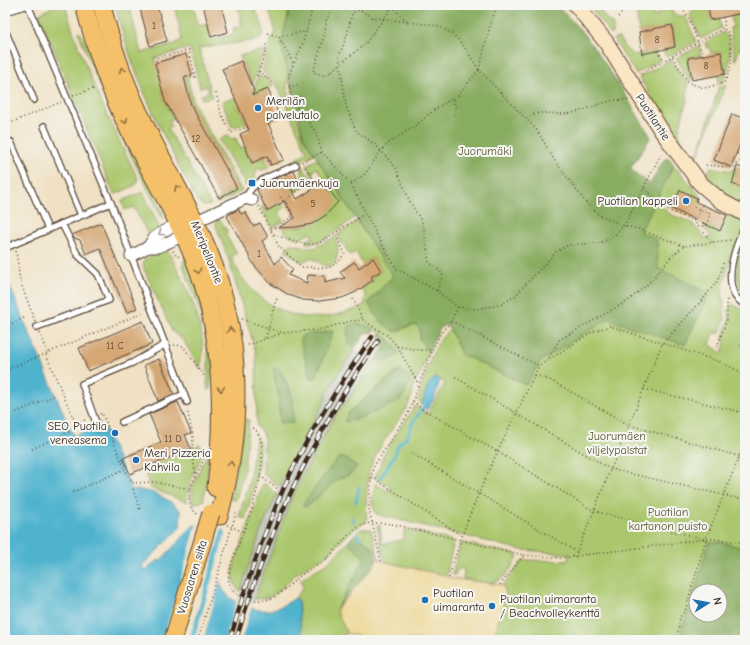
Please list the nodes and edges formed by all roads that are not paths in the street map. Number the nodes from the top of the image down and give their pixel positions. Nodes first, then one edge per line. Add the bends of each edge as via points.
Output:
1 (28, 5) edge
2 (84, 5) edge
3 (102, 5) edge
4 (576, 5) edge
5 (5, 12) edge
6 (5, 30) edge
7 (34, 100) dead end
8 (44, 126) dead end
9 (11, 142) dead end
10 (296, 165) dead end
11 (249, 199) joint
12 (110, 203) junction
13 (745, 214) edge
14 (81, 215) junction
15 (195, 222) junction
16 (62, 224) junction
17 (745, 226) edge
18 (48, 229) junction
19 (181, 230) junction
20 (5, 248) edge
21 (131, 256) junction
22 (745, 306) edge
23 (37, 326) road end
24 (166, 344) junction
25 (184, 394) junction
26 (187, 402) road end
27 (122, 422) dead end
28 (98, 428) dead end
29 (222, 514) junction
30 (173, 640) edge
31 (183, 640) edge

1 - 5 lane
1 - 12 lane
2 -> 19 main road, Meripellontie via 94,42 117,104
15 -> 3 main road, Meripellontie via 133,99
4 - 13 street, Puotilantie via 606,42 661,130 700,183 722,201
6 - 7 lane
8 - 14 lane
9 - 18 lane
10 - 11 lane via 253,186 247,192
11 - 15 street
12 - 14 lane
12 - 21 lane
14 - 16 lane
15 - 19 street
29 -> 15 main road, Meripellontie via 232,458 236,408 235,371 221,288 206,244
16 - 18 lane
16 - 23 lane via 77,254 98,274 109,300
17 - 22 lane via 738,239 730,282 735,296
18 - 20 lane
19 - 21 street via 158,247 148,247
19 -> 29 main road, Meripellontie via 199,272 217,346 221,442 216,492
21 - 24 lane
24 - 25 lane
24 - 28 lane via 132,363 82,384
25 - 26 lane
25 - 27 lane
29 - 30 main road, Vuosaaren silta, bridge
29 - 31 main road, Vuosaaren silta

